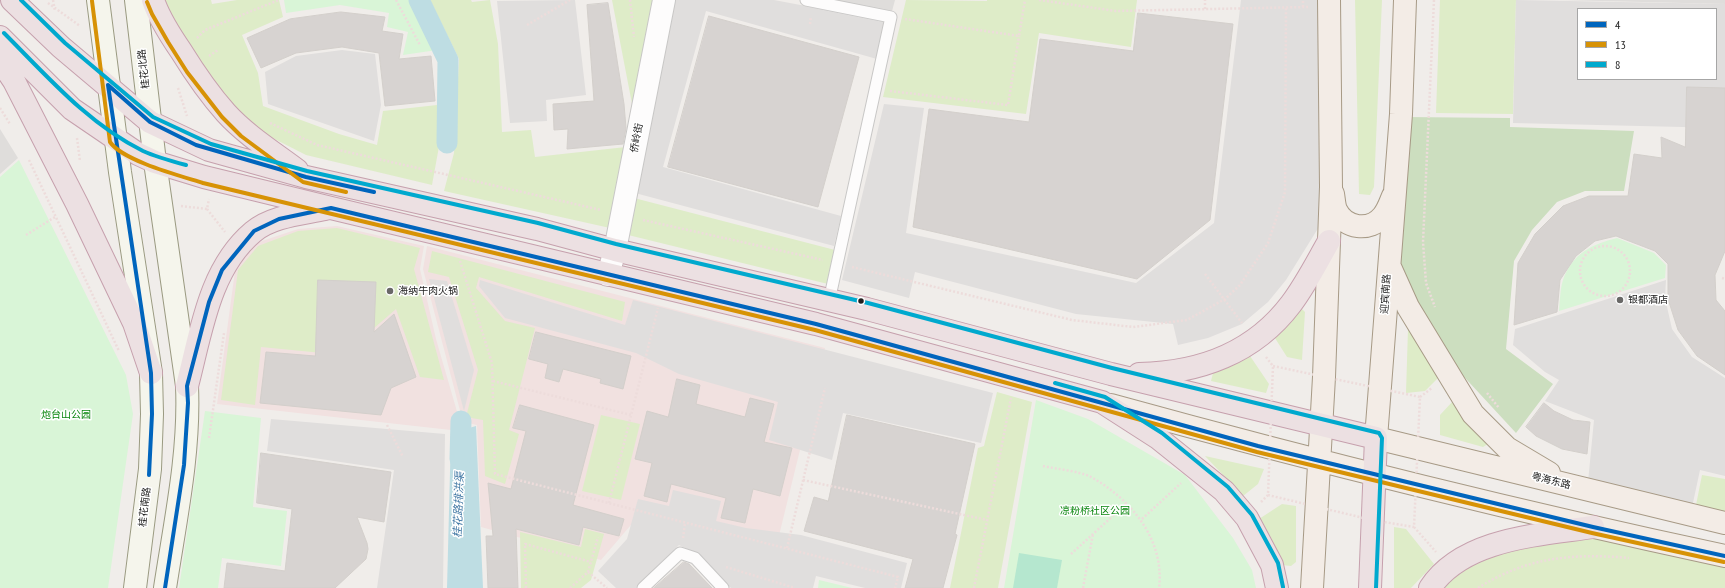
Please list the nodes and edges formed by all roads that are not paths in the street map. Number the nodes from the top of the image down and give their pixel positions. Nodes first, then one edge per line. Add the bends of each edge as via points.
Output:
1 (12, 0) edge
2 (98, 0) edge
3 (136, 0) edge
4 (153, 0) edge
5 (664, 0) edge
6 (806, 0) edge
7 (1405, 0) edge
8 (1329, 3) edge
9 (0, 38) edge
10 (0, 60) edge
11 (108, 85) junction
12 (150, 122) junction
13 (116, 140) junction
14 (155, 162) junction
15 (306, 177) junction
16 (1331, 187) junction
17 (1394, 191) junction
18 (331, 208) junction
19 (1329, 241) junction
20 (615, 250) junction
21 (1388, 264) junction
22 (608, 275) junction
23 (829, 300) junction
24 (151, 373) junction
25 (1111, 374) junction
26 (187, 386) junction
27 (1102, 402) junction
28 (1321, 425) junction
29 (1376, 438) junction
30 (1319, 460) junction
31 (1375, 474) junction
32 (1568, 485) junction
33 (1725, 524) edge
34 (1593, 528) junction
35 (1725, 556) edge
36 (135, 588) edge
37 (165, 588) edge
38 (643, 588) edge
39 (723, 588) edge
40 (1277, 588) edge
41 (1312, 588) edge
42 (1370, 588) edge
43 (1430, 588) edge

1 - 11 highway via 61,48
2 - 11 main road
3 - 12 main road, 桂花北路
4 - 15 highway via 157,12 176,44 226,113 245,131
5 - 20 street, 侨岭街
6 - 23 lane via 891,16
7 - 17 main road, 迎宾南路 via 1401,114
8 - 16 main road
9 - 13 highway via 72,108
10 - 24 highway via 14,81 77,204 134,323
11 - 12 highway
11 - 13 main road
12 - 14 main road, 桂花北路
12 - 15 highway via 209,150
13 - 14 highway
13 - 24 main road, 桂花南路
14 - 18 highway via 204,177
14 - 26 main road
15 - 20 highway via 538,229
16 - 17 main road via 1336,209 1343,220 1353,226 1364,227 1382,217 1388,209
16 - 19 main road
17 - 21 main road, 迎宾南路
18 - 22 highway
18 - 26 highway via 278,219 254,232 238,249 222,270 209,302
19 - 25 highway via 1291,304 1254,339 1217,360 1198,367 1171,372
19 - 28 main road
20 - 22 street, 侨岭街
20 - 23 highway
21 - 29 main road, 迎宾南路
21 - 32 main road via 1408,307 1473,414 1507,448
22 - 27 highway via 816,324
23 - 25 highway
24 - 36 main road, 桂花南路 via 150,469
25 - 28 highway
26 - 37 main road via 184,465
27 - 30 main road via 1258,446
27 - 40 highway via 1158,438 1224,491 1250,525 1272,565
28 - 29 highway
28 - 30 main road
29 - 31 highway, 迎宾南路
29 - 32 main road, 粤海东路
30 - 31 main road
30 - 41 main road
31 - 34 main road
31 - 42 highway, 迎宾南路
32 - 33 main road, 粤海东路
34 - 35 main road
34 - 43 highway via 1514,538 1484,548 1449,568
38 - 39 lane via 680,553 695,558

